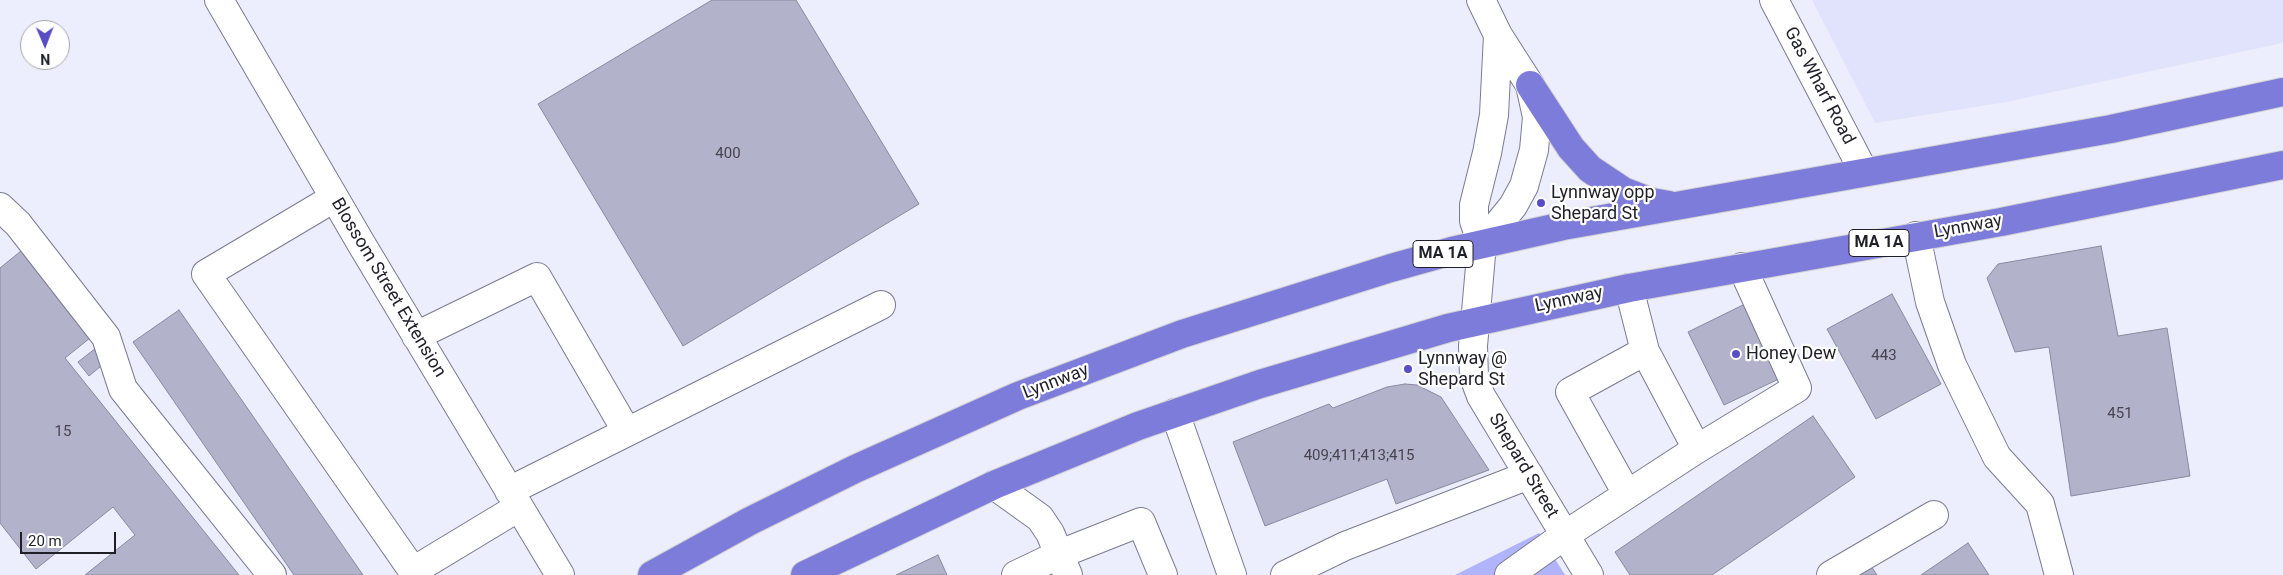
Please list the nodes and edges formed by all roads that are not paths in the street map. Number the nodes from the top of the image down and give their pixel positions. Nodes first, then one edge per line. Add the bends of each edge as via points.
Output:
1 (219, 0) edge
2 (1481, 0) edge
3 (1774, 0) edge
4 (1498, 35) junction
5 (1530, 85) junction
6 (2283, 92) edge
7 (2283, 165) edge
8 (1864, 172) junction
9 (334, 198) junction
10 (0, 207) edge
11 (1678, 207) junction
12 (1916, 236) junction
13 (1482, 244) junction
14 (1742, 268) junction
15 (1629, 288) junction
16 (881, 305) dead end
17 (1475, 321) junction
18 (416, 336) junction
19 (1645, 351) junction
20 (1174, 413) junction
21 (627, 432) junction
22 (1697, 449) junction
23 (1529, 475) junction
24 (994, 485) junction
25 (1627, 494) junction
26 (514, 499) junction
27 (1934, 515) dead end
28 (1565, 535) junction
29 (1064, 564) edge
30 (272, 575) edge
31 (560, 575) edge
32 (652, 575) edge
33 (804, 575) edge
34 (1016, 575) edge
35 (1163, 575) edge
36 (1232, 575) edge
37 (1285, 575) edge
38 (1509, 575) edge
39 (1589, 575) edge
40 (1831, 575) edge
41 (2059, 575) edge

1 - 9 street, Blossom Street Extension
2 - 4 street
3 - 8 street, Gas Wharf Road
4 - 5 street
4 - 13 street via 1494,115 1474,205 1474,221
5 - 11 highway via 1580,159 1601,178 1637,197
5 - 13 street via 1537,117 1528,176 1513,206
6 - 8 highway, Lynnway / MA 1A via 2111,129
7 - 12 highway, Lynnway / MA 1A
8 - 11 highway, Lynnway / MA 1A
9 - 18 street, Blossom Street Extension
9 - 26 street via 206,274 413,571
10 - 30 street via 18,224 106,337 123,389
11 - 13 highway, Lynnway / MA 1A via 1563,226
12 - 14 highway, Lynnway / MA 1A
12 - 41 street via 1930,302 1952,365 1997,457 2040,504
13 - 17 street
13 - 32 highway, Lynnway / MA 1A via 1391,268 1237,316 1027,393 854,469
14 - 15 highway, Lynnway / MA 1A
14 - 22 street via 1797,388
15 - 17 highway, Lynnway / MA 1A
15 - 19 street
16 - 21 street
17 - 20 highway, Lynnway / MA 1A via 1302,371
17 - 23 street, Shepard Street via 1472,359 1476,384
18 - 21 street via 536,277
18 - 26 street, Blossom Street Extension
19 - 22 street
19 - 25 street via 1570,392
20 - 24 highway, Lynnway / MA 1A
20 - 36 street
21 - 26 street
22 - 25 street
23 - 28 street, Shepard Street
23 - 37 street via 1339,549
24 - 29 street via 1040,518
24 - 33 highway, Lynnway / MA 1A
25 - 28 street
26 - 31 street, Blossom Street Extension
27 - 40 street
28 - 38 street
28 - 39 street, Shepard Street
29 - 34 street
29 - 35 street via 1141,522

